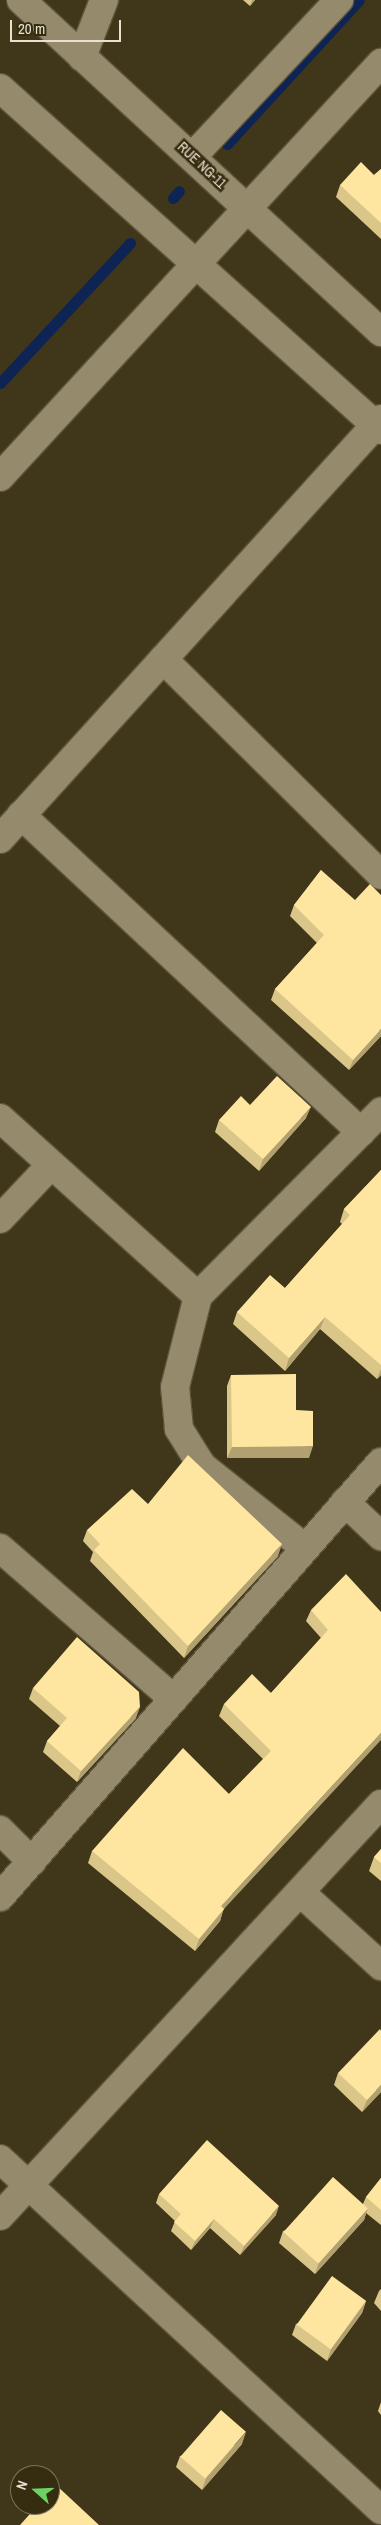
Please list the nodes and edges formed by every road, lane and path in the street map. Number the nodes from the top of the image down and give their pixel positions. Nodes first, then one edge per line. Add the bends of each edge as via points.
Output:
1 (21, 0) edge
2 (104, 0) edge
3 (339, 0) edge
4 (82, 57) junction
5 (381, 63) edge
6 (0, 88) edge
7 (194, 156) junction
8 (248, 208) junction
9 (199, 262) junction
10 (381, 332) edge
11 (379, 425) edge
12 (0, 477) edge
13 (163, 659) junction
14 (22, 815) junction
15 (0, 839) edge
16 (381, 875) edge
17 (381, 1112) edge
18 (0, 1118) edge
19 (361, 1132) junction
20 (51, 1165) junction
21 (0, 1219) edge
22 (198, 1296) junction
23 (381, 1462) edge
24 (345, 1502) junction
25 (381, 1536) edge
26 (0, 1548) edge
27 (305, 1548) junction
28 (174, 1699) junction
29 (381, 1804) edge
30 (0, 1830) edge
31 (32, 1862) junction
32 (300, 1892) junction
33 (0, 1897) edge
34 (381, 1966) edge
35 (0, 2159) edge
36 (28, 2185) junction
37 (0, 2216) edge
38 (381, 2510) edge

1 - 4 street, RUE NG-11
2 - 4 street
3 - 7 street
4 - 7 street, RUE NG-11
5 - 8 street
6 - 9 street
7 - 8 street, RUE NG-11
8 - 9 street
8 - 10 street, RUE NG-11
9 - 11 street
9 - 12 street
11 - 13 street
13 - 14 street
13 - 16 street
14 - 15 street
14 - 19 street
17 - 19 street
18 - 20 street
19 - 22 street
20 - 21 street
20 - 22 street
22 - 27 street via 175,1388 180,1429 202,1466
23 - 24 street
24 - 25 street
24 - 27 street
26 - 28 street
27 - 28 street
28 - 31 street
29 - 32 street
30 - 31 street
31 - 33 street
32 - 34 street
32 - 36 street
35 - 36 street
36 - 37 street
36 - 38 street

